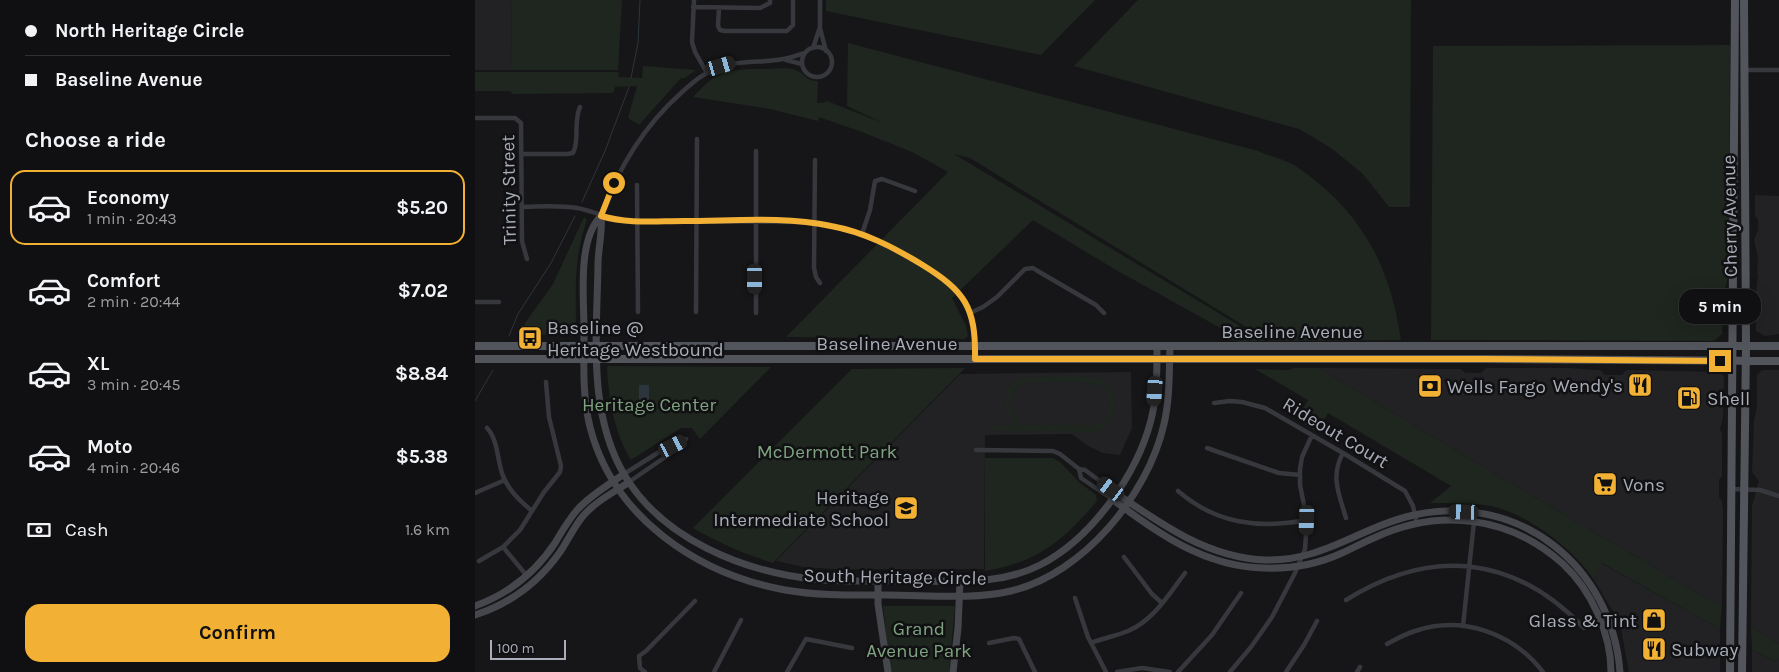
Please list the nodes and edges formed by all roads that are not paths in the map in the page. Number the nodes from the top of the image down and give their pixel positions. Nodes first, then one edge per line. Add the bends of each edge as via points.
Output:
1 (694, 0) edge
2 (793, 0) edge
3 (820, 0) edge
4 (1735, 0) edge
5 (1744, 0) edge
6 (770, 2) edge
7 (693, 7) junction
8 (719, 8) junction
9 (820, 27) junction
10 (813, 48) junction
11 (826, 51) junction
12 (805, 53) junction
13 (785, 59) junction
14 (802, 64) junction
15 (1745, 70) junction
16 (1779, 70) edge
17 (707, 73) junction
18 (580, 107) dead end
19 (475, 118) edge
20 (697, 139) dead end
21 (756, 150) dead end
22 (522, 154) junction
23 (815, 160) dead end
24 (637, 185) dead end
25 (915, 191) dead end
26 (522, 207) junction
27 (601, 216) junction
28 (637, 221) junction
29 (696, 221) junction
30 (755, 221) junction
31 (815, 223) junction
32 (863, 234) junction
33 (527, 259) dead end
34 (821, 283) dead end
35 (475, 302) edge
36 (499, 302) dead end
37 (638, 312) dead end
38 (697, 312) dead end
39 (755, 313) dead end
40 (970, 313) junction
41 (1104, 313) dead end
42 (475, 346) edge
43 (585, 346) junction
44 (597, 346) junction
45 (1732, 346) junction
46 (1746, 346) junction
47 (1779, 346) edge
48 (975, 347) junction
49 (1157, 347) junction
50 (1170, 347) junction
51 (475, 359) edge
52 (584, 359) junction
53 (597, 359) junction
54 (975, 359) junction
55 (1157, 359) junction
56 (1170, 359) junction
57 (1779, 361) edge
58 (1732, 362) junction
59 (1746, 362) junction
60 (546, 382) dead end
61 (1214, 403) dead end
62 (487, 428) dead end
63 (1312, 435) junction
64 (686, 439) dead end
65 (673, 446) junction
66 (1207, 448) dead end
67 (976, 450) dead end
68 (1343, 453) junction
69 (1079, 469) junction
70 (624, 474) junction
71 (1300, 475) junction
72 (505, 480) junction
73 (613, 482) junction
74 (629, 482) junction
75 (619, 489) junction
76 (1731, 489) junction
77 (1744, 490) junction
78 (1178, 491) dead end
79 (475, 494) edge
80 (1114, 496) junction
81 (1779, 496) edge
82 (1125, 505) junction
83 (532, 511) junction
84 (1475, 512) junction
85 (1415, 515) junction
86 (1346, 518) dead end
87 (1307, 520) junction
88 (1475, 521) junction
89 (1417, 524) junction
90 (503, 547) junction
91 (1124, 557) dead end
92 (1302, 557) junction
93 (479, 561) dead end
94 (1298, 566) junction
95 (1469, 567) junction
96 (1185, 572) dead end
97 (527, 576) junction
98 (878, 580) junction
99 (960, 581) junction
100 (1241, 593) dead end
101 (878, 595) junction
102 (960, 595) junction
103 (1075, 598) dead end
104 (1346, 600) dead end
105 (695, 601) dead end
106 (1162, 603) junction
107 (475, 606) edge
108 (475, 615) edge
109 (741, 620) dead end
110 (1317, 621) dead end
111 (1463, 626) junction
112 (1584, 628) dead end
113 (989, 643) dead end
114 (1091, 643) junction
115 (1387, 644) dead end
116 (852, 648) dead end
117 (645, 672) edge
118 (714, 672) edge
119 (787, 672) edge
120 (888, 672) edge
121 (953, 672) edge
122 (1035, 672) edge
123 (1106, 672) edge
124 (1117, 672) edge
125 (1170, 672) edge
126 (1178, 672) edge
127 (1230, 672) edge
128 (1286, 672) edge
129 (1543, 672) edge
130 (1611, 672) edge
131 (1620, 672) edge
132 (1730, 672) edge
133 (1742, 672) edge

1 - 7 street
2 - 8 street via 793,25 787,31 720,30
3 - 9 street
4 - 45 main road, Cherry Avenue
5 - 15 main road, Cherry Avenue
6 - 8 street via 760,8
7 - 8 street
7 - 17 street via 693,47
9 - 10 street
9 - 11 street
10 - 11 street
10 - 12 street
11 - 14 street via 831,62 826,73 818,76 809,74
12 - 13 street
12 - 14 street
13 - 14 street
13 - 17 street via 737,62
15 - 16 street
15 - 46 main road, Cherry Avenue
17 - 27 street via 673,100 638,141 614,183
18 - 22 street via 573,153
19 - 22 street, Trinity Street via 520,120
20 - 29 street
21 - 30 street
22 - 26 street, Trinity Street
23 - 31 street
24 - 28 street
25 - 32 street via 884,180 875,181
26 - 27 street via 572,207
26 - 33 street, Trinity Street via 522,242
27 - 28 street
27 - 43 street, South Heritage Circle via 592,226 585,256
27 - 44 street, South Heritage Circle
28 - 29 street
28 - 37 street
29 - 30 street
29 - 38 street
30 - 31 street
30 - 39 street
31 - 32 street
31 - 34 street via 815,272
32 - 40 street via 941,276 959,293
35 - 36 street
40 - 41 street via 997,297 1029,268 1096,305
40 - 48 street
42 - 43 main road, Baseline Avenue
43 - 44 main road, Baseline Avenue
43 - 52 street, South Heritage Circle
44 - 48 main road, Baseline Avenue
44 - 53 street, South Heritage Circle
45 - 46 main road, Baseline Avenue
45 - 50 main road, Baseline Avenue
45 - 58 main road, Cherry Avenue
46 - 47 main road, Baseline Avenue
46 - 59 main road, Cherry Avenue
48 - 49 main road, Baseline Avenue
48 - 54 street
49 - 50 main road, Baseline Avenue
49 - 55 street, South Heritage Circle
50 - 56 street, South Heritage Circle
51 - 52 main road, Baseline Avenue
52 - 53 main road, Baseline Avenue
52 - 73 street, South Heritage Circle via 589,423
53 - 54 main road, Baseline Avenue
53 - 70 street, South Heritage Circle via 603,421
54 - 55 main road, Baseline Avenue
55 - 56 main road, Baseline Avenue
55 - 80 street, South Heritage Circle via 1155,402 1147,436 1134,465
56 - 58 main road, Baseline Avenue
56 - 82 street, South Heritage Circle via 1169,398 1162,431 1146,472
57 - 59 main road, Baseline Avenue
58 - 59 main road, Baseline Avenue
58 - 76 main road, Cherry Avenue
59 - 77 main road, Cherry Avenue
60 - 83 street via 549,418 561,469
61 - 63 street, Rideout Court via 1230,400 1257,405
62 - 72 street via 493,436
63 - 68 street, Rideout Court
63 - 71 street via 1302,457
64 - 65 street
65 - 70 street
65 - 74 street via 671,453
66 - 71 street via 1279,473
67 - 69 street via 1049,450 1060,454
68 - 85 street, Rideout Court via 1405,491
68 - 86 street via 1337,462 1336,479
69 - 80 street via 1085,470
69 - 80 street via 1081,478
70 - 73 street
70 - 74 street, South Heritage Circle
71 - 87 street
72 - 79 street
72 - 83 street via 518,499
73 - 75 street, South Heritage Circle
73 - 97 street via 579,508
74 - 75 street
74 - 98 street, South Heritage Circle via 647,504 674,528 737,561 799,578
75 - 101 street, South Heritage Circle via 638,515 662,536 691,556 727,573 790,591
75 - 108 street via 584,516 547,569 533,582 495,608
76 - 77 street
76 - 132 main road, Cherry Avenue
77 - 81 street via 1760,490
77 - 133 main road, Cherry Avenue
78 - 87 street via 1200,507 1241,523 1280,524
80 - 82 street
80 - 99 street, South Heritage Circle via 1081,535 1040,565 999,578
82 - 92 street via 1216,551 1266,560
82 - 94 street via 1169,539 1214,560 1263,568
82 - 102 street, South Heritage Circle via 1089,547 1049,576 1011,591
83 - 90 street via 520,530
84 - 85 street via 1444,511
84 - 88 street
84 - 131 street via 1507,520 1532,531 1577,567 1592,586 1609,618
85 - 89 street, Rideout Court
85 - 92 street
87 - 92 street
88 - 89 street
88 - 95 street
88 - 130 street via 1529,540 1548,551 1571,572 1597,613 1607,644
89 - 94 street via 1376,536 1335,556
90 - 93 street
90 - 97 street
91 - 106 street
92 - 94 street
94 - 127 street via 1272,617
95 - 104 street via 1444,566 1408,572 1377,582
95 - 111 street
95 - 112 street via 1493,571 1531,585 1555,600
96 - 106 street
97 - 107 street via 505,592
98 - 99 street, South Heritage Circle
98 - 101 street
99 - 102 street
100 - 126 street via 1212,635
101 - 102 street, South Heritage Circle
101 - 120 street
102 - 121 street
103 - 114 street
105 - 117 street via 639,656 640,668
106 - 114 street via 1135,628
109 - 118 street
110 - 128 street
111 - 115 street via 1443,625 1413,631
111 - 129 street via 1503,638 1524,652
113 - 122 street via 1019,639
114 - 123 street
116 - 119 street via 805,639
124 - 125 street via 1142,668

